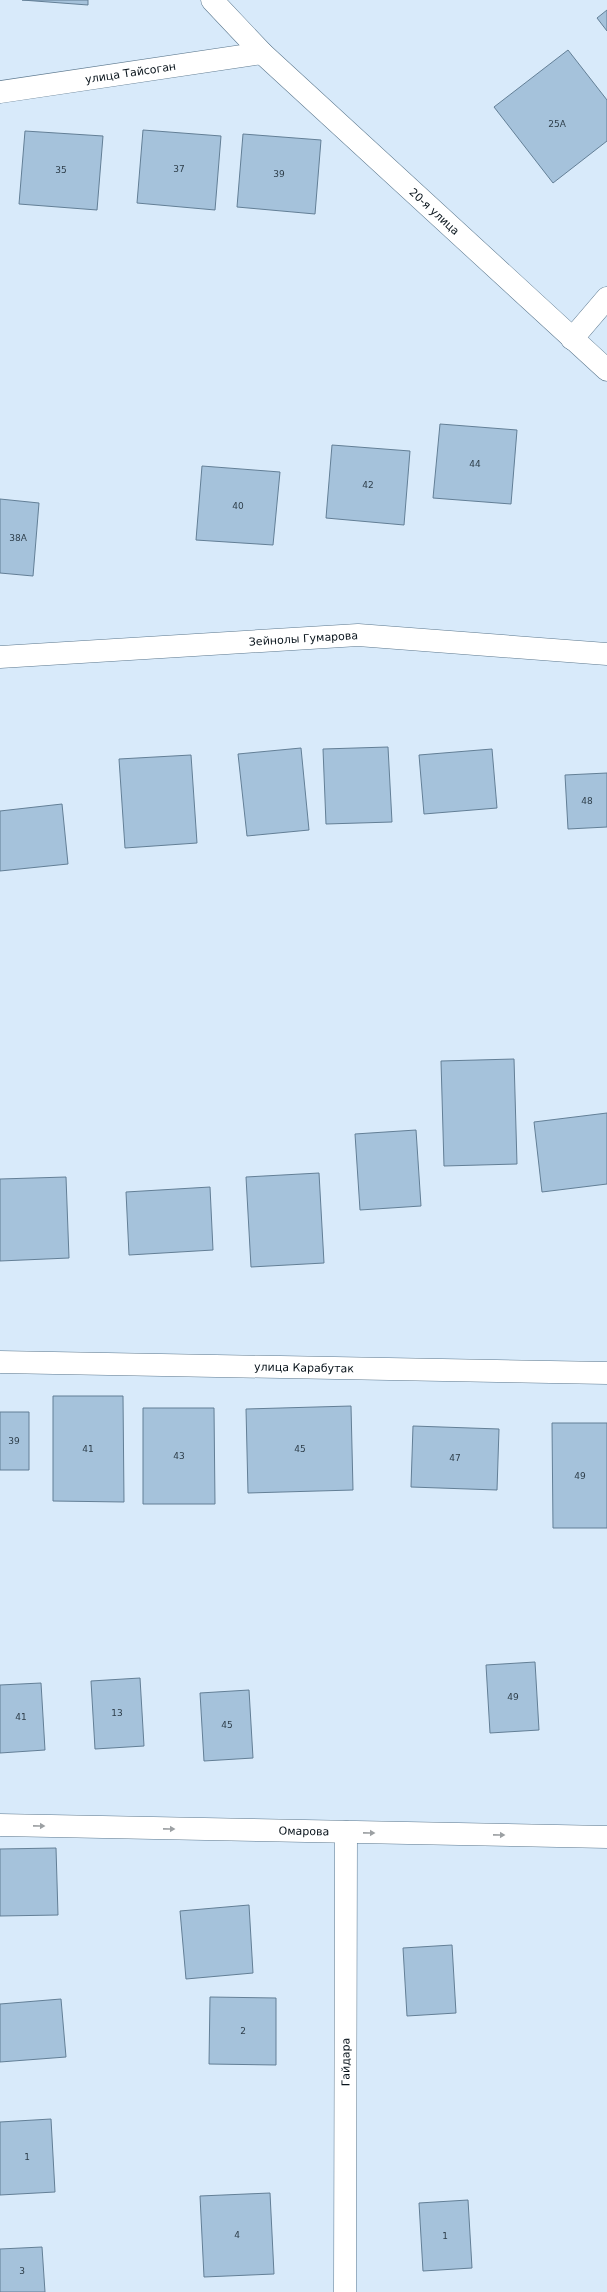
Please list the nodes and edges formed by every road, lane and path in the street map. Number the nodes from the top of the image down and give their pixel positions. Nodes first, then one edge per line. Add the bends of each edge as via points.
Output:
1 (212, 0) edge
2 (262, 54) junction
3 (0, 92) edge
4 (607, 298) edge
5 (572, 340) junction
6 (607, 370) edge
7 (607, 654) edge
8 (0, 657) edge
9 (0, 1362) edge
10 (607, 1373) edge
11 (0, 1825) edge
12 (346, 1832) junction
13 (607, 1837) edge
14 (345, 2292) edge

1 - 2 street, 20-я улица
2 - 3 street, улица Тайсоган
2 - 5 street, 20-я улица
4 - 5 street
5 - 6 street, 20-я улица
7 - 8 street, Зейнолы Гумарова via 358,636
9 - 10 street, улица Карабутак
11 -> 12 street, Омарова
12 -> 13 street, Омарова
12 - 14 street, Гайдара

